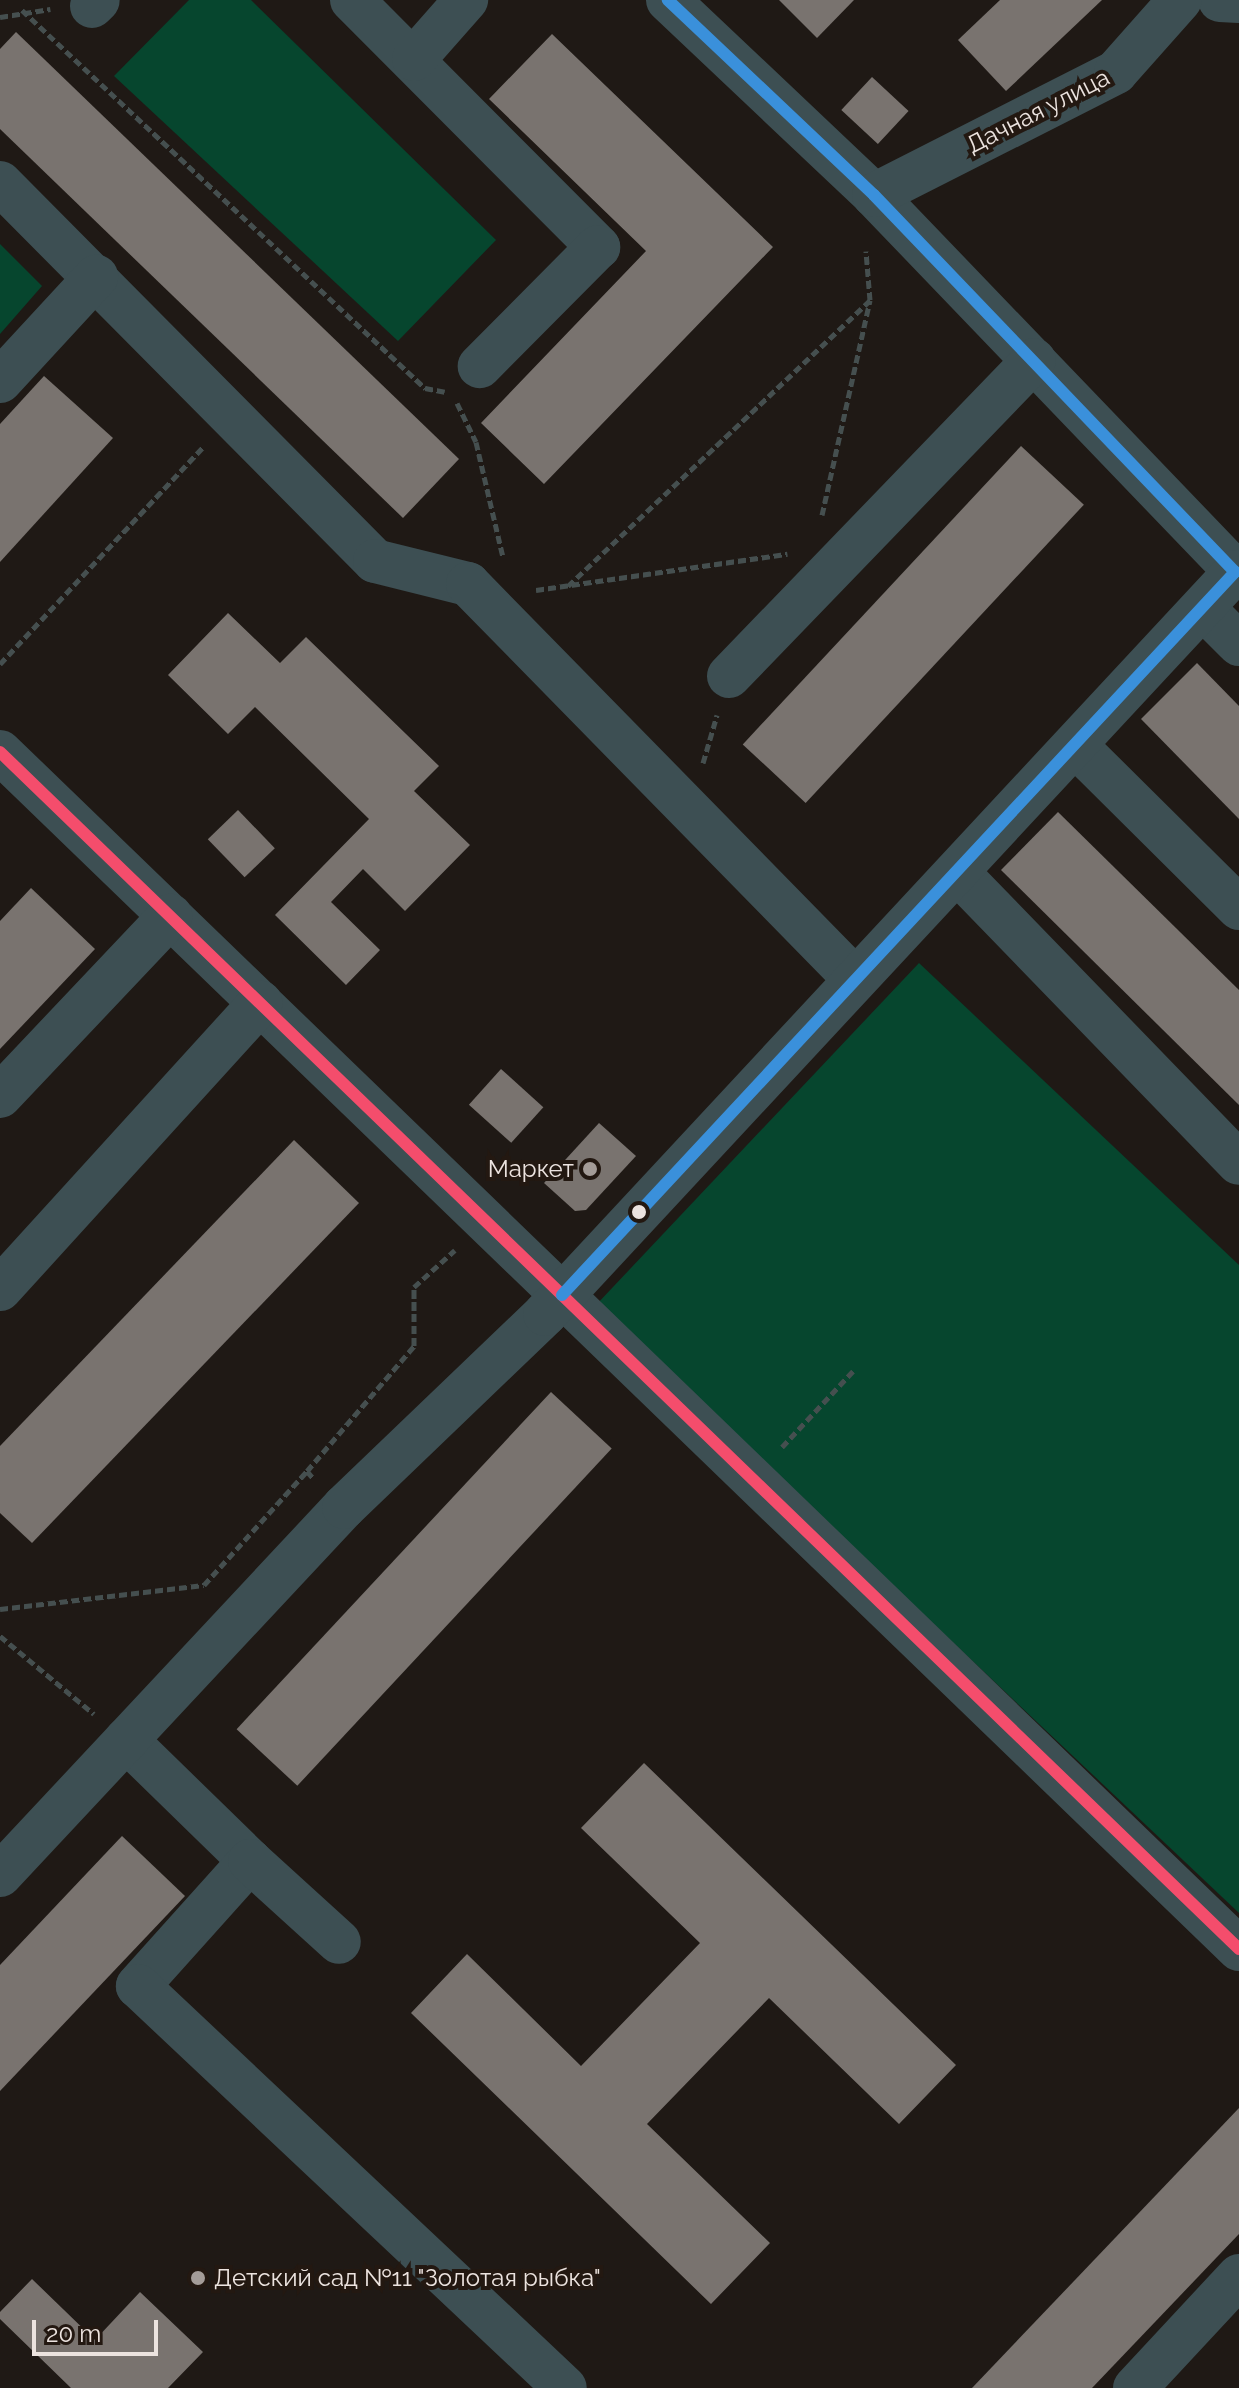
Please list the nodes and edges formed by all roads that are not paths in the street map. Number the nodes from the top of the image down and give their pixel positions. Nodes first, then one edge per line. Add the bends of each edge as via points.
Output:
1 (352, 0) edge
2 (466, 0) edge
3 (668, 0) edge
4 (1180, 0) edge
5 (1220, 0) edge
6 (1239, 1) edge
7 (414, 59) junction
8 (0, 183) edge
9 (874, 195) junction
10 (96, 277) junction
11 (1034, 360) junction
12 (480, 366) dead end
13 (0, 381) edge
14 (1237, 574) edge
15 (1203, 608) junction
16 (1239, 644) edge
17 (729, 676) road end
18 (1076, 746) junction
19 (0, 752) edge
20 (957, 872) junction
21 (1239, 908) edge
22 (170, 916) junction
23 (854, 978) junction
24 (260, 1003) junction
25 (0, 1096) edge
26 (1239, 1163) edge
27 (0, 1289) edge
28 (562, 1295) junction
29 (126, 1740) junction
30 (250, 1861) junction
31 (0, 1875) edge
32 (339, 1942) dead end
33 (1239, 1949) edge
34 (1239, 2276) edge
35 (565, 2388) edge
36 (1135, 2388) edge

1 - 7 street
2 - 7 street
3 - 9 street
4 - 9 street, Дачная улица via 1116,72
5 - 6 street
7 - 12 street via 598,247
8 - 10 street
9 - 11 street
10 - 13 street
10 - 23 street via 375,561 486,573 687,813
11 - 14 street
11 - 17 street via 824,559
14 - 15 street
15 - 16 street
15 - 18 street
18 - 20 street
18 - 21 street
19 - 22 street
20 - 23 street
20 - 26 street
22 - 24 street
22 - 25 street
23 - 28 street
24 - 27 street
24 - 28 street
28 - 29 street via 344,1507
28 - 33 street
29 - 30 street
29 - 31 street
30 - 32 street
30 - 35 street via 138,1986
34 - 36 street

